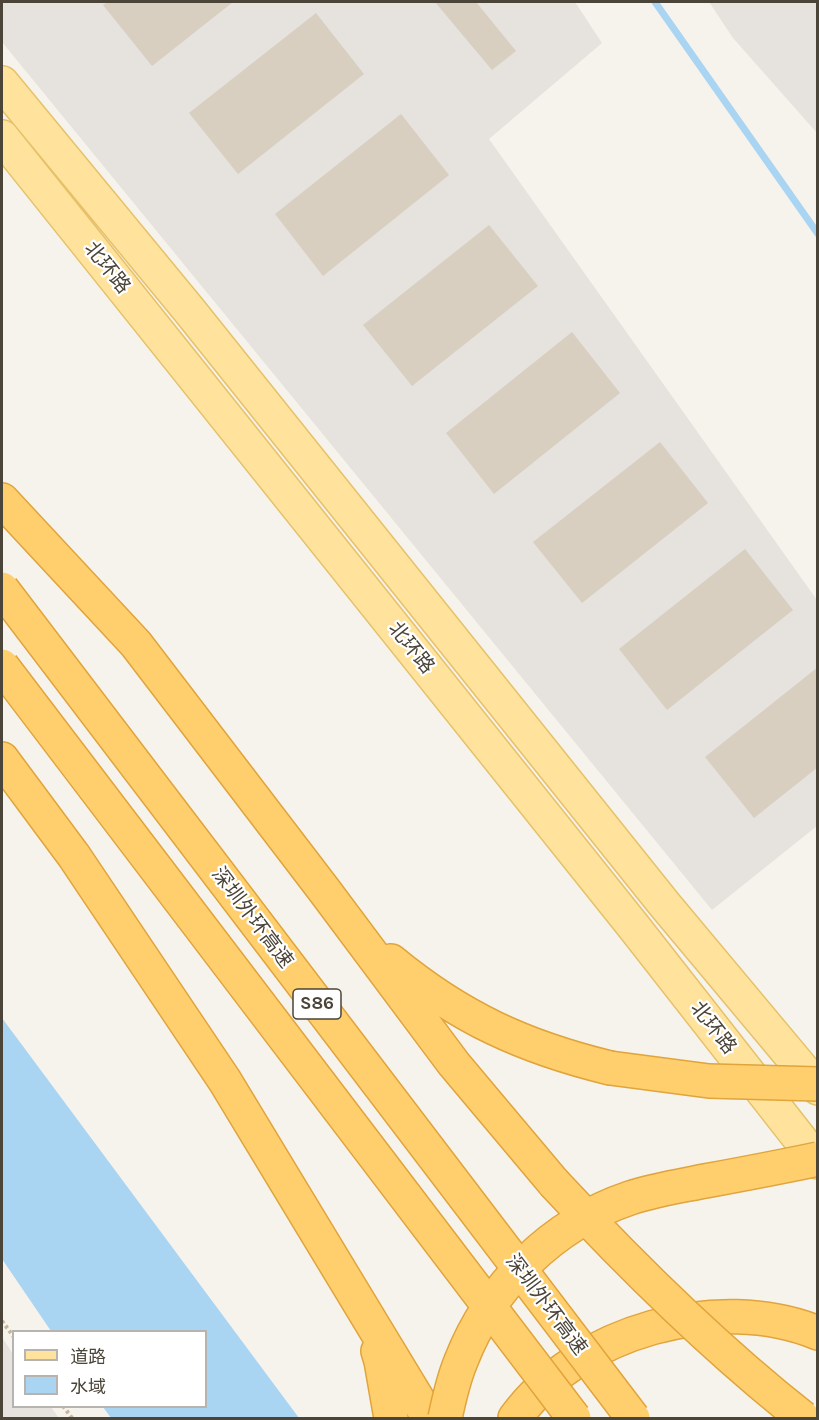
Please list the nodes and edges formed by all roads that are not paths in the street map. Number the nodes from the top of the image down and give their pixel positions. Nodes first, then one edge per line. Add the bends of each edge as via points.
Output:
1 (2, 83) edge
2 (2, 137) edge
3 (2, 500) edge
4 (2, 589) edge
5 (2, 666) edge
6 (2, 759) edge
7 (324, 890) junction
8 (818, 1086) edge
9 (818, 1161) edge
10 (364, 1313) junction
11 (818, 1333) edge
12 (391, 1419) edge
13 (429, 1419) edge
14 (445, 1419) edge
15 (515, 1419) edge
16 (574, 1419) edge
17 (633, 1419) edge
18 (803, 1419) edge

1 - 8 main road, 北环路 via 189,310 665,905
2 - 9 main road, 北环路
3 - 7 highway via 136,644
4 - 17 highway, 深圳外环高速 / S86, bridge
5 - 16 highway, S86, bridge
6 - 10 highway via 74,856 225,1081
7 - 8 highway, bridge via 382,954 416,981 488,1026 528,1044 610,1068 758,1084
7 - 18 highway, bridge via 454,1064 554,1183 662,1295
9 - 14 highway, bridge via 628,1198 557,1236 527,1262 488,1308 460,1362
10 - 12 highway via 381,1361
10 - 13 highway
11 - 15 highway, bridge via 763,1319 718,1317 662,1325 588,1354 551,1380

